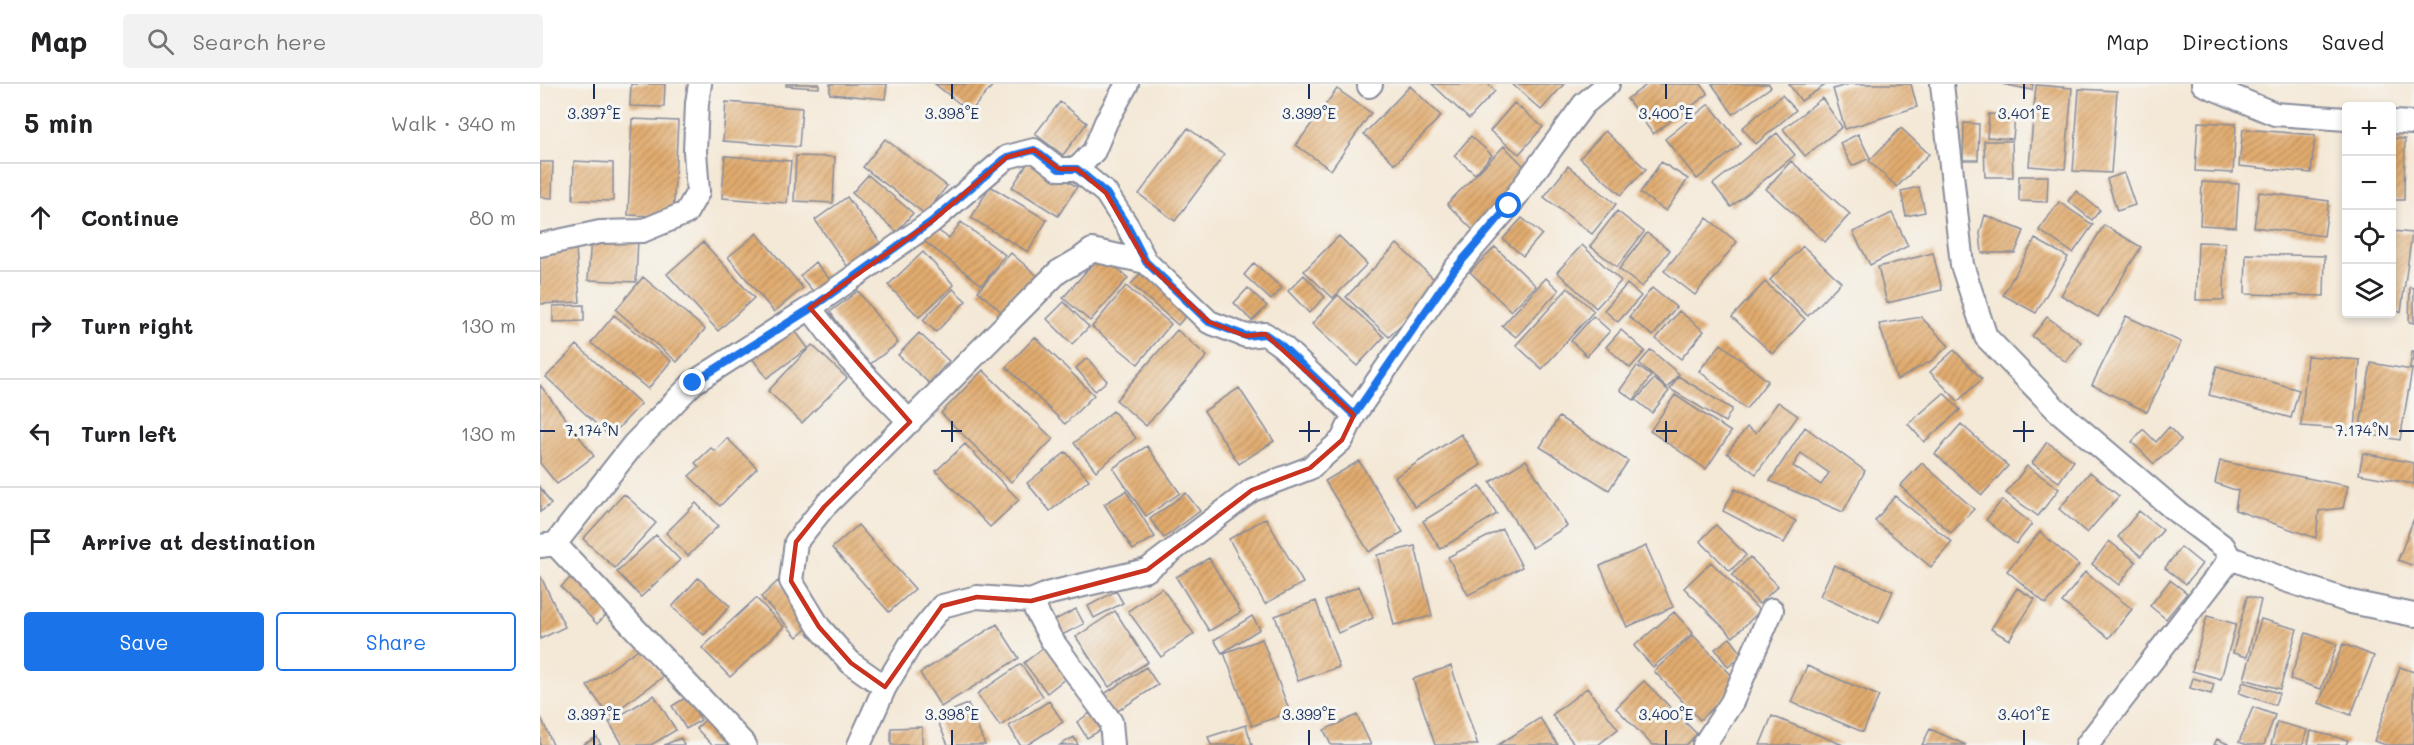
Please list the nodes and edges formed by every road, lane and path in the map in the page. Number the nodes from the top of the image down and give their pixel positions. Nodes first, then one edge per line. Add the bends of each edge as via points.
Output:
1 (700, 84) edge
2 (1127, 84) edge
3 (1608, 84) edge
4 (1942, 84) edge
5 (2203, 84) edge
6 (2342, 119) edge
7 (2396, 122) edge
8 (2414, 123) edge
9 (1077, 169) junction
10 (540, 246) edge
11 (1146, 262) junction
12 (810, 309) junction
13 (1354, 415) junction
14 (910, 422) junction
15 (548, 545) edge
16 (2229, 557) junction
17 (1031, 602) junction
18 (1772, 610) dead end
19 (2414, 615) edge
20 (885, 687) junction
21 (745, 745) edge
22 (860, 745) edge
23 (1113, 745) edge
24 (1704, 745) edge
25 (2087, 745) edge

1 - 10 street via 695,151 698,192 686,213 642,231 600,232
2 - 9 street via 1094,152
3 - 13 street via 1584,104 1509,206 1454,270
4 - 16 street via 1962,265 1986,337 2056,409 2224,548
5 - 6 street via 2275,114
7 - 8 street
9 - 11 street via 1106,193
9 - 12 street via 1059,169 1034,150 1007,157 931,222
11 - 13 street via 1209,322 1246,336 1265,334 1282,346
11 - 14 street via 1092,250 1058,272
12 - 14 street
12 - 15 street via 693,383 633,445
13 - 17 street via 1341,440 1310,468 1252,490 1147,570 1050,593
14 - 20 street via 824,507 796,542 791,581 819,627 851,663
15 - 21 street
16 - 19 street via 2351,602
16 - 25 street
17 - 20 street via 977,597 942,606 910,645
17 - 23 street via 1051,639 1112,722
18 - 24 street via 1732,702
20 - 22 street

